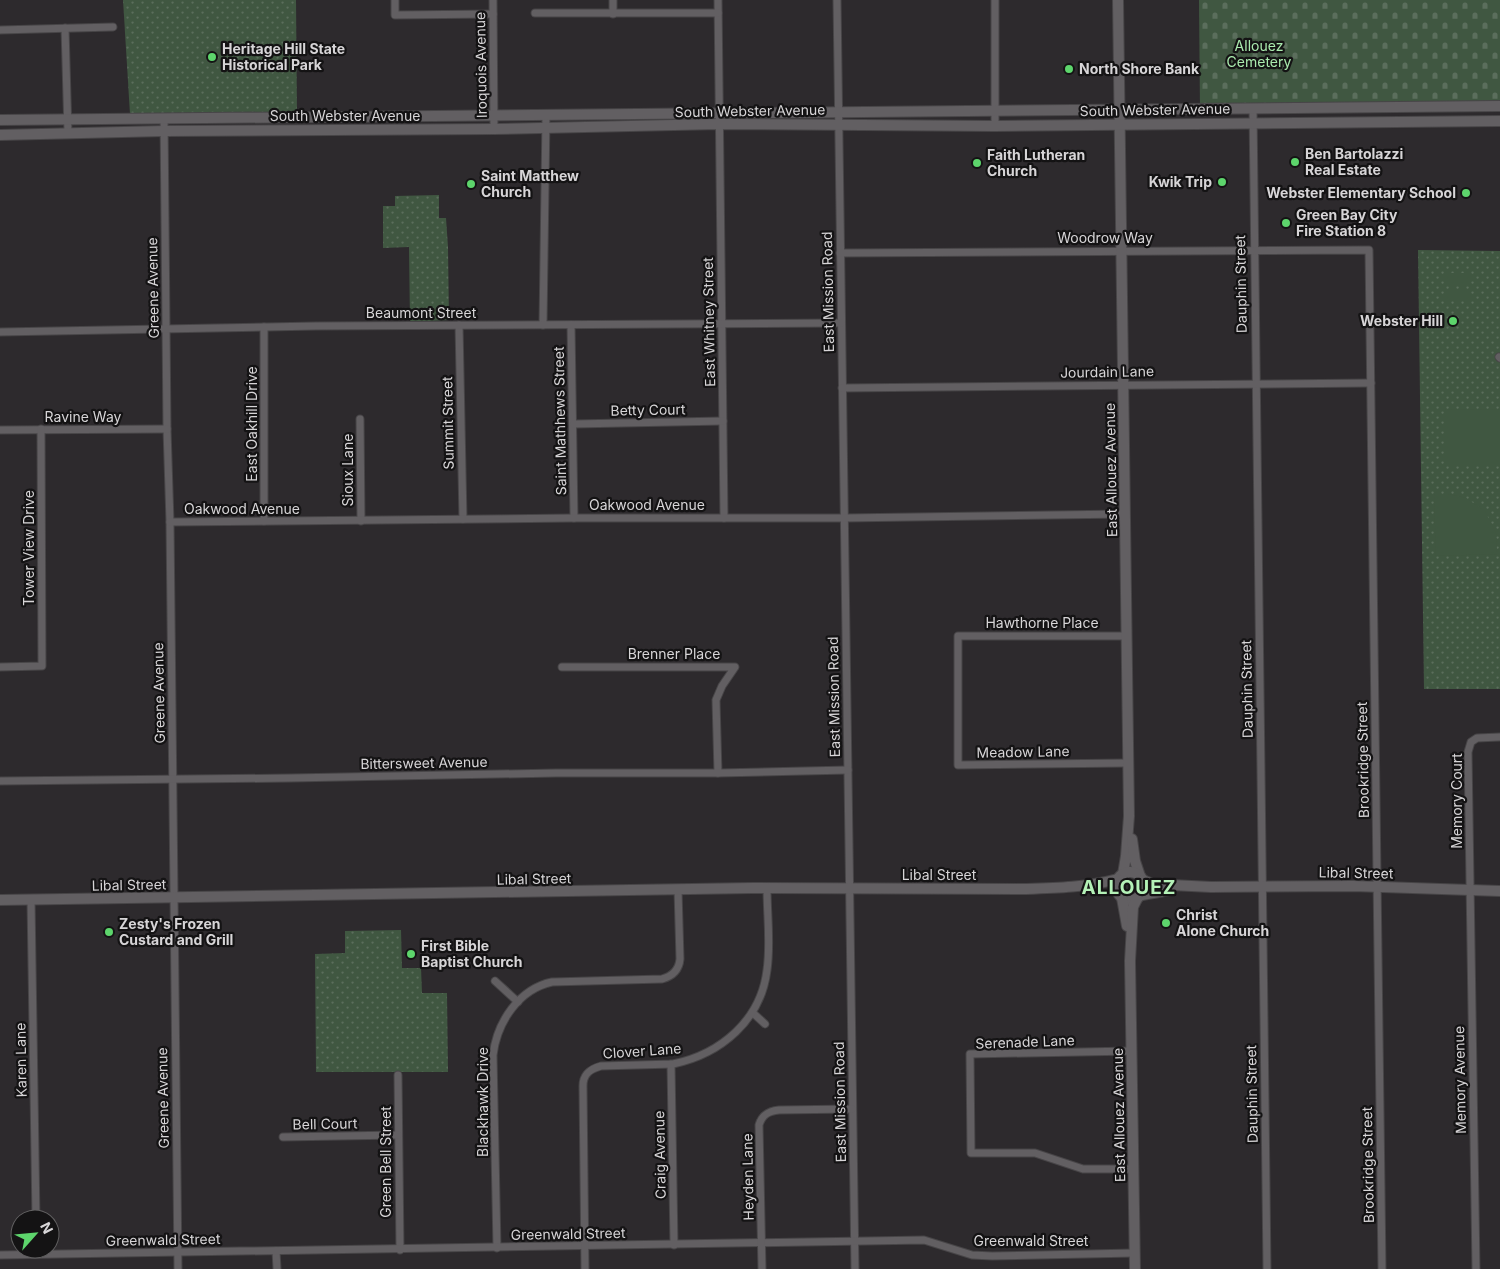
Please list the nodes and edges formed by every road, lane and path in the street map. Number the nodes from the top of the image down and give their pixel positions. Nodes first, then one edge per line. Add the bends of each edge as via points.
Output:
1 (395, 0) edge
2 (493, 0) edge
3 (613, 0) edge
4 (718, 0) edge
5 (837, 0) edge
6 (995, 0) edge
7 (1118, 0) edge
8 (535, 13) dead end
9 (718, 13) junction
10 (493, 14) junction
11 (613, 14) junction
12 (65, 28) junction
13 (113, 28) dead end
14 (0, 30) edge
15 (1500, 106) edge
16 (1252, 109) junction
17 (1120, 110) junction
18 (995, 111) junction
19 (838, 112) junction
20 (718, 113) junction
21 (495, 115) junction
22 (546, 116) junction
23 (67, 118) junction
24 (164, 118) junction
25 (0, 120) edge
26 (1500, 121) edge
27 (1252, 122) junction
28 (718, 124) junction
29 (838, 124) junction
30 (1120, 124) junction
31 (995, 126) junction
32 (546, 128) junction
33 (494, 129) junction
34 (164, 131) junction
35 (68, 133) junction
36 (0, 136) edge
37 (1253, 250) junction
38 (1369, 250) joint
39 (1122, 251) junction
40 (840, 253) junction
41 (841, 323) junction
42 (722, 324) junction
43 (543, 325) junction
44 (571, 325) junction
45 (458, 326) junction
46 (264, 327) junction
47 (165, 329) junction
48 (0, 332) edge
49 (1371, 383) junction
50 (1123, 384) junction
51 (1255, 384) junction
52 (842, 388) junction
53 (360, 419) dead end
54 (723, 422) junction
55 (574, 424) junction
56 (167, 429) junction
57 (0, 430) edge
58 (41, 430) junction
59 (1125, 514) junction
60 (574, 518) junction
61 (724, 518) junction
62 (844, 518) junction
63 (462, 519) junction
64 (264, 521) junction
65 (361, 521) junction
66 (170, 522) junction
67 (958, 636) joint
68 (1126, 636) junction
69 (0, 668) edge
70 (562, 668) dead end
71 (1500, 737) edge
72 (1128, 763) junction
73 (848, 770) junction
74 (718, 773) junction
75 (172, 779) junction
76 (0, 781) edge
77 (1129, 816) junction
78 (1121, 876) junction
79 (1142, 878) junction
80 (1262, 886) junction
81 (1068, 887) junction
82 (1211, 887) junction
83 (1377, 887) junction
84 (767, 888) junction
85 (849, 888) junction
86 (678, 890) junction
87 (1470, 890) junction
88 (1500, 891) edge
89 (1121, 896) junction
90 (1139, 897) junction
91 (173, 898) junction
92 (0, 900) edge
93 (31, 900) junction
94 (1130, 961) junction
95 (495, 981) dead end
96 (518, 1002) junction
97 (753, 1013) junction
98 (764, 1024) dead end
99 (1132, 1051) junction
100 (671, 1064) junction
101 (398, 1074) dead end
102 (852, 1109) junction
103 (398, 1135) junction
104 (283, 1137) dead end
105 (1133, 1169) junction
106 (36, 1209) edge
107 (854, 1242) junction
108 (762, 1243) junction
109 (674, 1245) junction
110 (584, 1247) junction
111 (497, 1248) junction
112 (400, 1250) junction
113 (276, 1251) junction
114 (60, 1252) edge
115 (177, 1253) junction
116 (1134, 1254) junction
117 (178, 1269) edge
118 (277, 1269) edge
119 (585, 1269) edge
120 (762, 1269) edge
121 (855, 1269) edge
122 (1135, 1269) edge
123 (1267, 1269) edge
124 (1382, 1269) edge
125 (1476, 1269) edge

1 - 10 street via 395,15
2 - 10 street, Iroquois Avenue
3 - 11 street
4 - 9 street, East Whitney Street
5 - 19 street, East Mission Road
6 - 18 street
7 - 17 street, East Allouez Avenue
8 - 11 street
9 - 11 street
9 - 20 street, East Whitney Street
10 - 21 street, Iroquois Avenue
12 - 13 street
12 - 14 street
12 - 23 street
15 - 16 street, South Webster Avenue
16 - 17 street, South Webster Avenue
16 - 27 street, Dauphin Street
17 - 18 street, South Webster Avenue
17 - 30 street, East Allouez Avenue
18 - 19 street, South Webster Avenue
18 - 31 street
19 - 20 street, South Webster Avenue
19 - 29 street, East Mission Road
20 - 22 street, South Webster Avenue
20 - 28 street, East Whitney Street
21 - 22 street, South Webster Avenue
21 - 24 street, South Webster Avenue
21 - 33 street, Iroquois Avenue
22 - 32 street
23 - 24 street, South Webster Avenue
23 - 25 street, South Webster Avenue
23 - 35 street
24 - 34 street, Greene Avenue
26 - 27 street, South Webster Avenue
27 - 30 street, South Webster Avenue
27 - 37 street, Dauphin Street
28 - 29 street, South Webster Avenue
28 - 32 street, South Webster Avenue
28 - 42 street, East Whitney Street
29 - 31 street, South Webster Avenue
29 - 40 street, East Mission Road
30 - 31 street, South Webster Avenue
30 - 39 street, East Allouez Avenue
32 - 33 street, South Webster Avenue
32 - 43 street
33 - 34 street, South Webster Avenue
34 - 35 street, South Webster Avenue
34 - 47 street, Greene Avenue
35 - 36 street, South Webster Avenue
37 - 38 street, Woodrow Way
37 - 39 street, Woodrow Way
37 - 51 street, Dauphin Street
38 - 49 street, Brookridge Street
39 - 40 street, Woodrow Way
39 - 50 street, East Allouez Avenue
40 - 41 street, East Mission Road
41 - 42 street, Beaumont Street
41 - 52 street, East Mission Road
42 - 44 street, Beaumont Street
42 - 54 street, East Whitney Street
43 - 44 street, Beaumont Street
43 - 45 street, Beaumont Street
44 - 55 street, Saint Mathhews Street
45 - 46 street, Beaumont Street
45 - 63 street, Summit Street
46 - 47 street, Beaumont Street
46 - 64 street, East Oakhill Drive
47 - 48 street, Beaumont Street
47 - 56 street, Greene Avenue
49 - 51 street, Jourdain Lane
49 - 83 street, Brookridge Street
50 - 51 street, Jourdain Lane
50 - 52 street, Jourdain Lane
50 - 59 street, East Allouez Avenue
51 - 80 street, Dauphin Street
52 - 62 street, East Mission Road
53 - 65 street, Sioux Lane
54 - 55 street, Betty Court
54 - 61 street, East Whitney Street
55 - 60 street, Saint Mathhews Street
56 - 58 street, Ravine Way
56 - 66 street, Greene Avenue
57 - 58 street, Ravine Way
58 - 69 street, Tower View Drive via 42,666
59 - 62 street, Oakwood Avenue
59 - 68 street, East Allouez Avenue
60 - 61 street, Oakwood Avenue
60 - 63 street, Oakwood Avenue
61 - 62 street, Oakwood Avenue
62 - 73 street, East Mission Road
63 - 65 street, Oakwood Avenue
64 - 65 street, Oakwood Avenue
64 - 66 street, Oakwood Avenue
66 - 75 street, Greene Avenue
67 - 68 street, Hawthorne Place
67 - 72 street, Meadow Lane via 958,765
68 - 72 street, East Allouez Avenue
70 - 74 street, Brenner Place via 735,667 716,700
71 - 87 street, Memory Court via 1477,738 1471,742 1468,752
72 - 77 street, East Allouez Avenue
73 - 74 street, Bittersweet Avenue
73 - 85 street, East Mission Road
74 - 75 street, Bittersweet Avenue
75 - 76 street, Bittersweet Avenue
75 - 91 street, Greene Avenue
77 - 78 street, East Allouez Avenue
77 - 79 street, East Allouez Avenue via 1135,861
78 - 79 street via 1132,872
78 - 81 street, Libal Street via 1100,883
78 - 89 street via 1116,887
79 - 82 street, Libal Street via 1152,884
79 - 90 street via 1144,890
80 - 82 street, Libal Street
80 - 83 street, Libal Street
80 - 123 street, Dauphin Street
81 - 85 street, Libal Street
81 - 89 street, Libal Street via 1110,890
82 - 90 street, Libal Street via 1155,892
83 - 87 street, Libal Street
83 - 124 street, Brookridge Street
84 - 85 street, Libal Street
84 - 86 street, Libal Street
84 - 97 street, Clover Lane via 767,971
85 - 102 street, East Mission Road
86 - 91 street, Libal Street
86 - 96 street, Blackhawk Drive via 680,959 670,976 662,979 552,982 533,989
87 - 88 street, Libal Street
87 - 125 street, Memory Avenue
89 - 90 street via 1130,900
89 - 94 street, East Allouez Avenue via 1127,917
90 - 94 street, East Allouez Avenue via 1133,907
91 - 93 street, Libal Street
91 - 115 street, Greene Avenue
92 - 93 street, Libal Street
93 - 106 street, Karen Lane
94 - 99 street, East Allouez Avenue
95 - 96 street
96 - 111 street, Blackhawk Drive via 500,1027 493,1055
97 - 98 street
97 - 100 street, Clover Lane via 733,1036 715,1049
99 - 105 street, East Allouez Avenue
99 - 105 street, Serenade Lane via 970,1054 971,1153 1035,1153 1083,1169
100 - 109 street, Craig Avenue
100 - 110 street, Clover Lane via 601,1066 584,1077
101 - 103 street, Green Bell Street
102 - 107 street, East Mission Road
102 - 108 street, Heyden Lane via 779,1110 769,1111 762,1117
103 - 104 street, Bell Court
103 - 112 street, Green Bell Street
105 - 116 street, East Allouez Avenue
107 - 108 street, Greenwald Street
107 - 116 street, Greenwald Street via 924,1240 972,1255 992,1256
107 - 121 street, East Mission Road
108 - 109 street, Greenwald Street
108 - 120 street, Heyden Lane
109 - 110 street, Greenwald Street
110 - 111 street, Greenwald Street
110 - 119 street, Clover Lane
111 - 112 street, Greenwald Street
112 - 113 street, Greenwald Street
113 - 115 street, Greenwald Street
113 - 118 street
114 - 115 street, Greenwald Street
115 - 117 street, Greene Avenue
116 - 122 street, East Allouez Avenue

